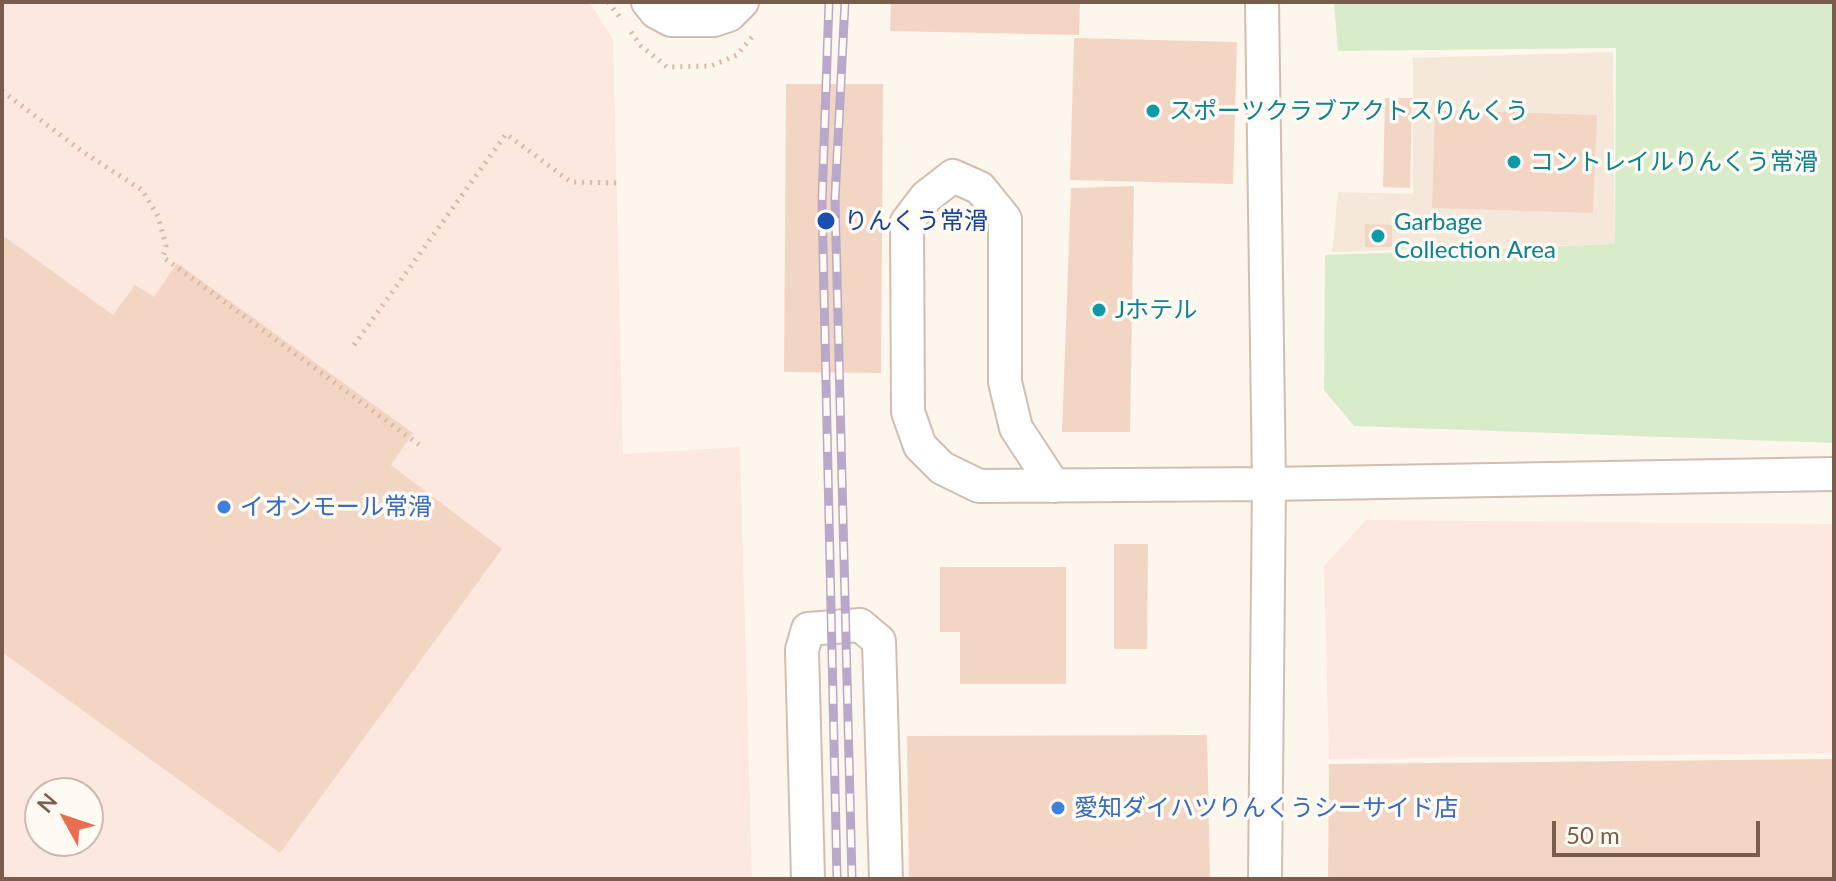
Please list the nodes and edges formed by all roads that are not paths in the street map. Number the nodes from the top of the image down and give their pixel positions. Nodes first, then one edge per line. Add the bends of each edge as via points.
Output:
1 (648, 2) edge
2 (742, 2) edge
3 (1262, 2) edge
4 (1834, 474) edge
5 (1269, 484) junction
6 (1054, 486) junction
7 (808, 879) edge
8 (886, 879) edge
9 (1265, 879) edge

1 - 2 street via 671,20 714,20
3 - 5 street
4 - 5 street
5 - 6 street
5 - 9 street
6 - 6 street via 1016,428 1005,382 1005,219 980,188 953,176 926,197 907,222 908,412 920,446 942,468 979,486
7 - 8 street via 802,650 808,629 860,625 879,641

